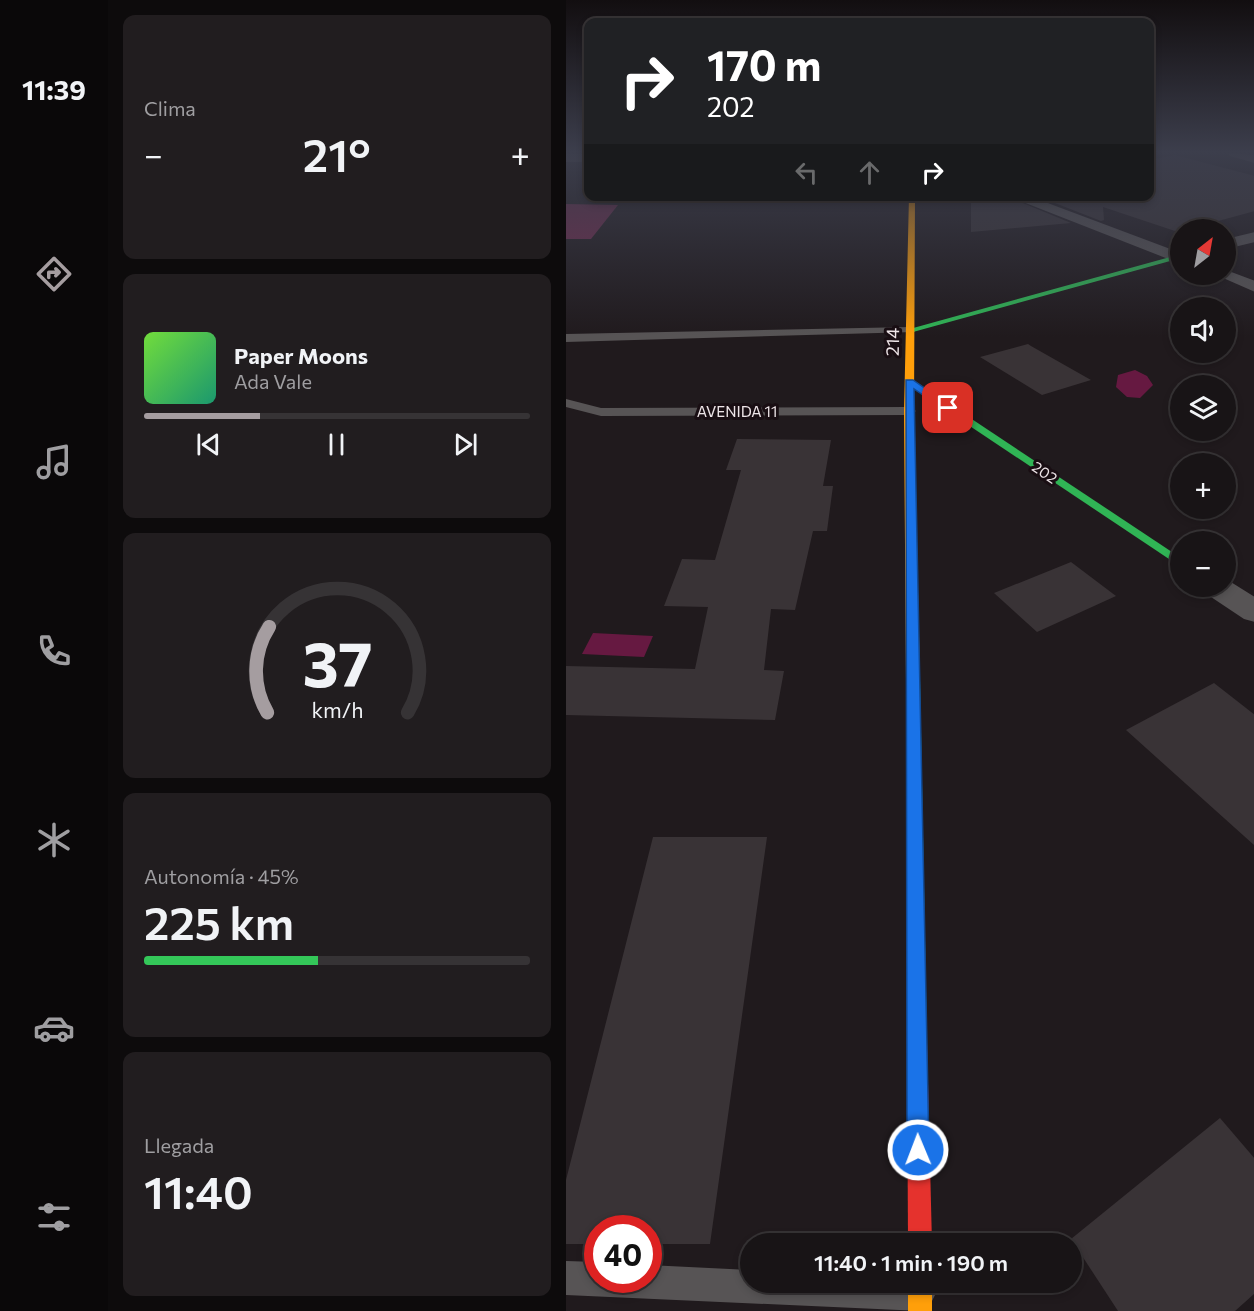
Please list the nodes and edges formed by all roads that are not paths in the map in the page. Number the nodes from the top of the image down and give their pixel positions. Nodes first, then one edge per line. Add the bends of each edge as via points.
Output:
1 (912, 214) edge
2 (1064, 214) edge
3 (1254, 237) edge
4 (1236, 242) edge
5 (1170, 253) edge
6 (1170, 260) edge
7 (1236, 280) edge
8 (1254, 287) edge
9 (910, 330) junction
10 (566, 338) edge
11 (910, 382) junction
12 (568, 410) edge
13 (909, 411) junction
14 (1170, 556) edge
15 (1233, 597) edge
16 (1254, 612) edge
17 (920, 1233) edge
18 (566, 1278) edge
19 (920, 1296) edge

1 - 9 street, 214
2 - 5 street
3 - 4 street
6 - 9 street
7 - 8 street
9 - 10 lane
9 - 11 street, 214
11 - 13 street, 214
11 - 14 street, 202
12 - 13 lane, AVENIDA 11
13 - 17 street, 214
15 - 16 street
18 - 19 lane

